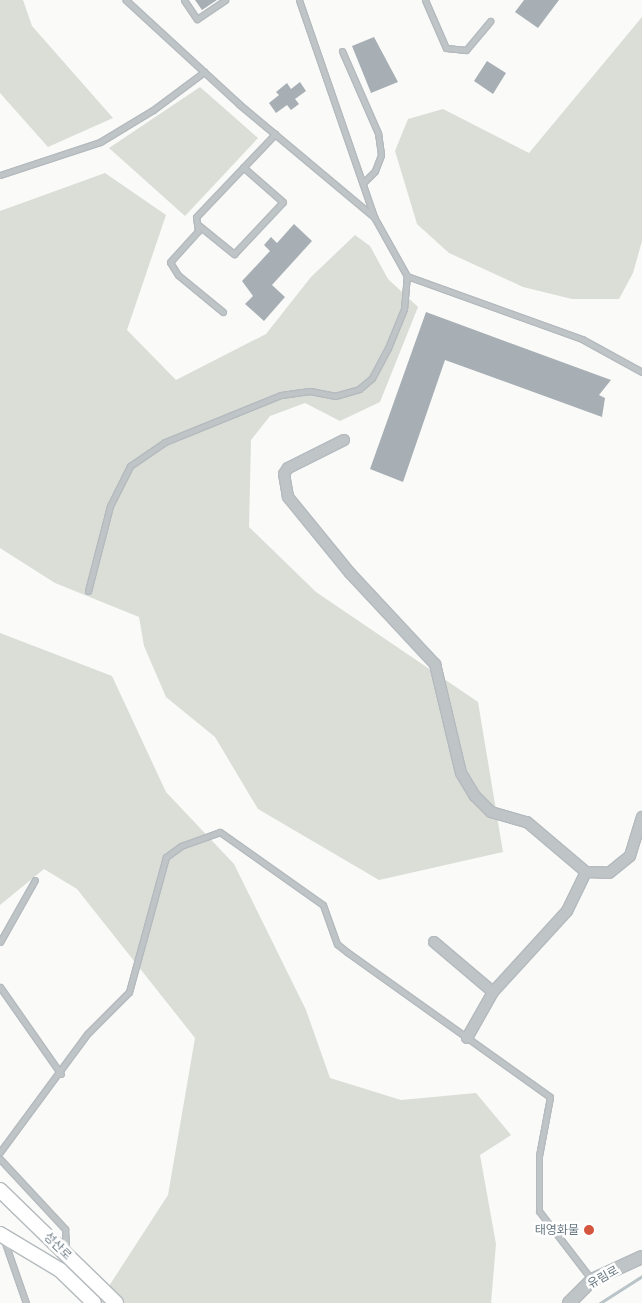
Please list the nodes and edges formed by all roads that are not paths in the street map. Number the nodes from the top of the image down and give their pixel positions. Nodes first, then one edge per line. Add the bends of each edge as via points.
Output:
1 (126, 0) edge
2 (184, 0) edge
3 (224, 0) edge
4 (299, 0) edge
5 (424, 0) edge
6 (490, 21) dead end
7 (342, 51) dead end
8 (204, 72) junction
9 (275, 134) junction
10 (243, 167) junction
11 (0, 175) edge
12 (363, 183) junction
13 (374, 216) junction
14 (197, 224) junction
15 (407, 276) junction
16 (223, 312) dead end
17 (642, 372) edge
18 (344, 440) dead end
19 (88, 591) dead end
20 (642, 817) edge
21 (586, 872) junction
22 (35, 880) dead end
23 (0, 942) edge
24 (434, 942) dead end
25 (0, 986) edge
26 (493, 992) junction
27 (467, 1038) junction
28 (61, 1074) junction
29 (0, 1152) edge
30 (0, 1159) edge
31 (0, 1190) edge
32 (0, 1234) edge
33 (66, 1254) junction
34 (642, 1257) edge
35 (592, 1280) junction
36 (26, 1303) edge
37 (94, 1303) edge
38 (116, 1303) edge
39 (569, 1303) edge

1 - 8 lane
2 - 3 lane via 197,19
4 - 12 lane
5 - 6 lane via 446,48 466,50
7 - 12 lane via 378,133 381,155 375,171
8 - 9 lane
8 - 11 lane via 153,110 100,142
9 - 10 lane
9 - 13 lane
10 - 14 lane via 196,217
10 - 14 lane via 283,202 234,254
12 - 13 lane
13 - 15 lane
14 - 16 lane via 198,231 170,262 178,275
15 - 17 lane via 582,340
15 - 19 lane via 404,309 388,348 372,378 359,389 335,396 310,391 281,395 164,442 130,466 110,506
18 - 21 street via 288,468 284,474 288,497 350,573 435,664 461,774 475,796 491,812 527,822
20 - 21 street via 630,856 609,873
21 - 26 street via 548,936
22 - 23 lane
24 - 26 street
25 - 28 lane
26 - 27 street
27 - 28 lane via 346,952 337,944 323,905 220,832 181,846 166,858 129,992 87,1034
27 - 35 lane via 550,1097 539,1156 539,1211
28 - 29 lane
30 - 33 lane via 65,1229
31 - 33 main road, 성산로
32 - 36 lane via 16,1265
32 - 37 main road via 60,1270
33 - 38 main road, 성산로
34 - 35 street, 유림로
35 - 39 street, 유림로

